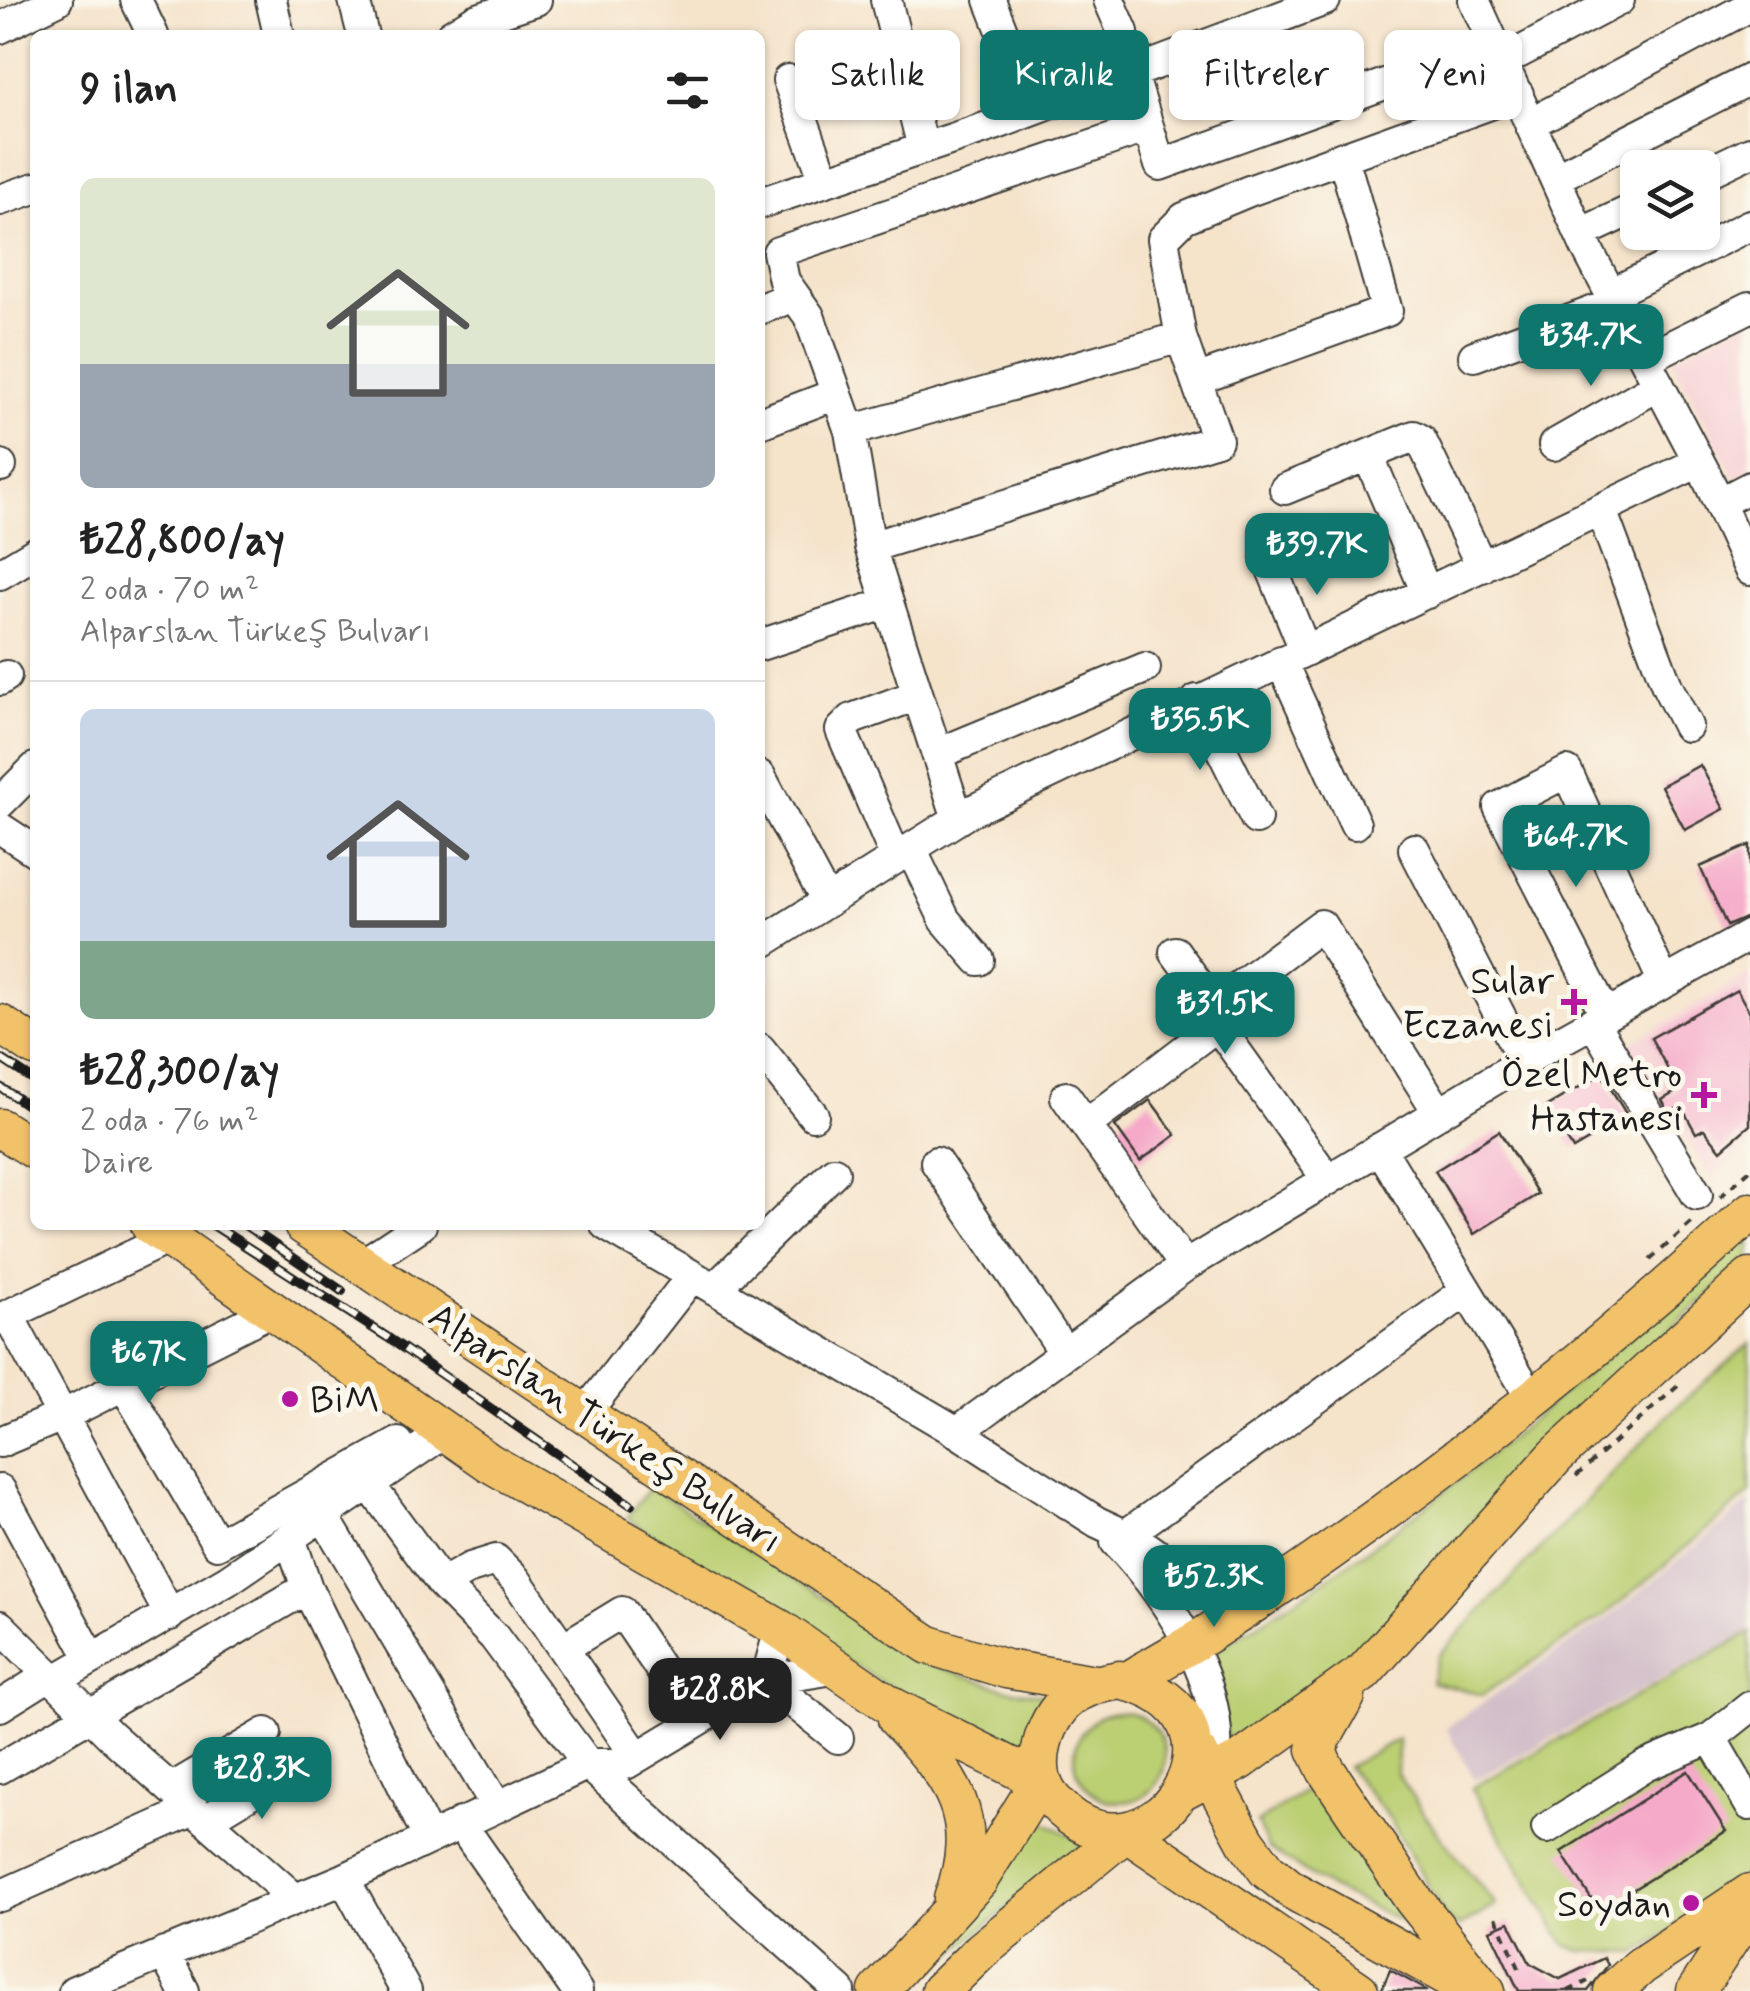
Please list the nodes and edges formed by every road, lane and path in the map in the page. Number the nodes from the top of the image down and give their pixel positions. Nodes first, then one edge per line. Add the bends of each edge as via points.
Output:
1 (136, 0) edge
2 (271, 0) edge
3 (354, 0) edge
4 (886, 0) edge
5 (990, 0) edge
6 (1109, 0) edge
7 (1326, 0) edge
8 (1474, 0) edge
9 (1618, 0) edge
10 (518, 3) edge
11 (1750, 6) edge
12 (43, 11) edge
13 (466, 18) edge
14 (0, 28) edge
15 (150, 30) edge
16 (278, 30) edge
17 (362, 30) edge
18 (1002, 30) edge
19 (1122, 30) edge
20 (1489, 30) edge
21 (1522, 43) edge
22 (1149, 68) edge
23 (1750, 79) edge
24 (788, 80) dead end
25 (1384, 91) edge
26 (1522, 103) edge
27 (1004, 120) edge
28 (1146, 120) edge
29 (1446, 120) edge
30 (1530, 122) junction
31 (1148, 128) junction
32 (923, 148) junction
33 (1750, 152) edge
34 (1343, 157) junction
35 (1720, 166) edge
36 (1556, 178) junction
37 (825, 181) junction
38 (30, 190) edge
39 (0, 200) edge
40 (765, 201) edge
41 (1620, 215) edge
42 (1750, 225) edge
43 (1580, 234) junction
44 (792, 297) junction
45 (1613, 299) junction
46 (1750, 307) edge
47 (765, 308) edge
48 (1181, 337) junction
49 (1474, 356) dead end
50 (1652, 372) junction
51 (1196, 380) junction
52 (836, 394) junction
53 (765, 421) edge
54 (850, 431) junction
55 (1554, 445) dead end
56 (1368, 455) junction
57 (1699, 462) junction
58 (1750, 488) edge
59 (1285, 489) dead end
60 (1719, 503) junction
61 (1600, 510) junction
62 (870, 547) junction
63 (30, 556) edge
64 (1482, 567) junction
65 (1272, 569) dead end
66 (1750, 570) edge
67 (0, 574) edge
68 (1428, 593) junction
69 (888, 604) junction
70 (765, 643) edge
71 (1293, 655) junction
72 (1145, 668) dead end
73 (918, 694) junction
74 (1197, 700) junction
75 (1687, 726) dead end
76 (936, 754) junction
77 (30, 773) edge
78 (765, 785) edge
79 (0, 803) edge
80 (958, 819) junction
81 (1256, 819) dead end
82 (1355, 824) dead end
83 (0, 828) edge
84 (30, 848) edge
85 (1414, 849) dead end
86 (904, 854) junction
87 (827, 902) junction
88 (1750, 935) edge
89 (765, 941) edge
90 (1175, 952) dead end
91 (979, 960) dead end
92 (1664, 983) junction
93 (1215, 1015) junction
94 (1599, 1019) junction
95 (0, 1024) edge
96 (30, 1043) edge
97 (765, 1054) edge
98 (1524, 1062) junction
99 (1066, 1097) dead end
100 (1439, 1113) junction
101 (814, 1114) dead end
102 (1086, 1125) junction
103 (0, 1128) edge
104 (30, 1147) edge
105 (1380, 1148) junction
106 (936, 1162) dead end
107 (1750, 1170) edge
108 (834, 1172) dead end
109 (1328, 1180) junction
110 (1697, 1195) dead end
111 (1750, 1212) edge
112 (310, 1230) edge
113 (414, 1230) edge
114 (615, 1230) edge
115 (765, 1230) edge
116 (765, 1230) edge
117 (159, 1232) edge
118 (1648, 1262) dead end
119 (361, 1264) junction
120 (1185, 1266) junction
121 (1750, 1278) edge
122 (703, 1282) junction
123 (1466, 1292) junction
124 (271, 1312) junction
125 (4, 1317) edge
126 (1065, 1353) junction
127 (124, 1385) junction
128 (1526, 1406) junction
129 (586, 1412) junction
130 (62, 1416) junction
131 (439, 1428) junction
132 (957, 1432) junction
133 (0, 1442) edge
134 (369, 1484) junction
135 (0, 1490) edge
136 (323, 1516) junction
137 (1113, 1533) junction
138 (290, 1538) junction
139 (442, 1584) junction
140 (307, 1588) junction
141 (1257, 1601) junction
142 (170, 1614) junction
143 (0, 1626) edge
144 (780, 1630) junction
145 (1188, 1645) junction
146 (563, 1648) junction
147 (92, 1660) junction
148 (839, 1668) junction
149 (51, 1678) junction
150 (1356, 1678) junction
151 (766, 1680) junction
152 (1111, 1683) junction
153 (874, 1695) junction
154 (0, 1706) edge
155 (1750, 1707) edge
156 (92, 1718) junction
157 (696, 1722) junction
158 (266, 1734) dead end
159 (838, 1738) dead end
160 (1711, 1738) junction
161 (638, 1758) junction
162 (588, 1764) junction
163 (0, 1768) edge
164 (288, 1771) dead end
165 (1040, 1781) junction
166 (1198, 1784) junction
167 (171, 1789) junction
168 (1750, 1805) edge
169 (496, 1807) junction
170 (200, 1814) junction
171 (460, 1824) junction
172 (1548, 1828) dead end
173 (1126, 1832) junction
174 (429, 1839) junction
175 (344, 1879) junction
176 (1750, 1892) edge
177 (0, 1896) edge
178 (294, 1900) junction
179 (1496, 1917) dead end
180 (946, 1921) junction
181 (1750, 1924) edge
182 (164, 1954) junction
183 (1519, 1968) dead end
184 (74, 1991) edge
185 (184, 1991) edge
186 (406, 1991) edge
187 (577, 1991) edge
188 (840, 1991) edge
189 (878, 1991) edge
190 (940, 1991) edge
191 (1359, 1991) edge
192 (1474, 1991) edge
193 (1486, 1991) edge
194 (1614, 1991) edge
195 (1696, 1991) edge

1 - 15 street
2 - 16 street
3 - 17 street
4 - 32 street
5 - 18 street
6 - 19 street
7 - 22 street
8 - 20 street
9 - 21 street
10 - 13 street
11 - 30 street
12 - 14 street
23 - 36 street
24 - 37 street
25 - 31 street via 1160,165
26 - 30 street
27 - 32 street
28 - 31 street
29 - 34 street
30 - 36 street
31 - 44 street via 778,252
32 - 37 street
33 - 35 street
34 - 48 street via 1216,204 1169,229 1163,238
34 - 51 street via 1387,312
36 - 43 street
37 - 40 street
38 - 39 street
41 - 43 street
42 - 45 street
43 - 45 street
44 - 47 street
44 - 52 street via 810,316
45 - 49 street
45 - 50 street
46 - 50 street
48 - 51 street
48 - 54 street
50 - 55 street
50 - 57 street
51 - 62 street via 1217,440
52 - 53 street
52 - 54 street
54 - 62 street
56 - 59 street
56 - 64 street via 1414,436 1422,440
56 - 68 street
57 - 60 street
57 - 61 street
58 - 60 street
60 - 66 street
61 - 64 street
61 - 75 street
62 - 69 street
63 - 67 street
64 - 68 street
65 - 71 street
68 - 71 street
69 - 70 street
69 - 73 street
71 - 74 street
71 - 82 street
72 - 76 street
73 - 76 street
73 - 86 street via 852,719 841,730
74 - 80 street
74 - 81 street
76 - 80 street
77 - 79 street
78 - 87 street
80 - 86 street
83 - 84 street
85 - 98 street
86 - 87 street
86 - 91 street
87 - 89 street
88 - 92 street
90 - 93 street
92 - 94 street
92 - 94 street via 1567,772 1499,807
93 - 100 street via 1321,925
93 - 102 street
93 - 109 street
94 - 98 street
94 - 110 street
95 - 96 main road
97 - 101 street
98 - 100 street
99 - 102 street
100 - 105 street
102 - 120 street
103 - 104 main road
105 - 109 street
105 - 123 street
106 - 126 street
107 - 118 path
108 - 116 street
109 - 120 street
111 - 128 main road
112 - 119 main road, Alparslan Türkeş Bulvarı
113 - 119 street
114 - 122 street
115 - 122 street
117 - 124 main road, Alparslan Türkeş Bulvarı
117 - 125 street
119 - 129 main road, Alparslan Türkeş Bulvarı
120 - 126 street
121 - 150 main road via 1556,1456
122 - 129 street
122 - 132 street
123 - 128 street
123 - 137 street
124 - 127 street
124 - 131 main road, Alparslan Türkeş Bulvarı
125 - 130 street
126 - 132 street
127 - 130 street
127 - 131 street via 217,1544
128 - 141 main road
129 - 152 main road, Alparslan Türkeş Bulvarı via 906,1631 963,1659
130 - 133 street
130 - 142 street
131 - 134 street
131 - 144 main road, Alparslan Türkeş Bulvarı
132 - 137 street
134 - 136 street
134 - 139 street
135 - 147 street
136 - 138 street
136 - 169 street
137 - 141 street via 1203,1587
137 - 145 street via 1149,1576
138 - 140 street
138 - 142 street
139 - 146 street via 496,1560
139 - 162 street via 494,1637
140 - 156 street
140 - 174 street
141 - 145 main road
142 - 147 street
143 - 149 street
144 - 148 main road, Alparslan Türkeş Bulvarı
144 - 151 street
145 - 152 main road
145 - 166 street via 1218,1740
146 - 157 street via 622,1612
146 - 161 street
147 - 149 street
148 - 151 street
148 - 153 main road, Alparslan Türkeş Bulvarı
149 - 154 street
149 - 156 street
150 - 166 main road
150 - 193 main road via 1316,1748 1414,1899
151 - 157 street
151 - 159 street
152 - 165 main road via 1073,1695 1056,1713 1045,1736
152 - 166 main road via 1167,1698 1192,1741
153 - 165 main road
153 - 180 main road via 944,1768 965,1824 964,1868
155 - 160 street
156 - 163 street
156 - 167 street
157 - 161 street
158 - 167 street
160 - 168 street
160 - 172 street via 1645,1766
161 - 162 street
162 - 169 street
162 - 188 street
164 - 170 street
165 - 173 main road via 1060,1808 1103,1829
165 - 180 main road
166 - 173 main road via 1151,1823
166 - 192 main road via 1267,1870 1292,1890
167 - 170 street
169 - 171 street
170 - 177 street
170 - 178 street
171 - 174 street
171 - 187 street
173 - 190 main road
173 - 191 main road
174 - 175 street
175 - 178 street
175 - 186 street
176 - 194 main road
178 - 182 street
179 - 183 path
180 - 189 main road
181 - 195 main road via 1734,1934
182 - 184 street
182 - 185 street

